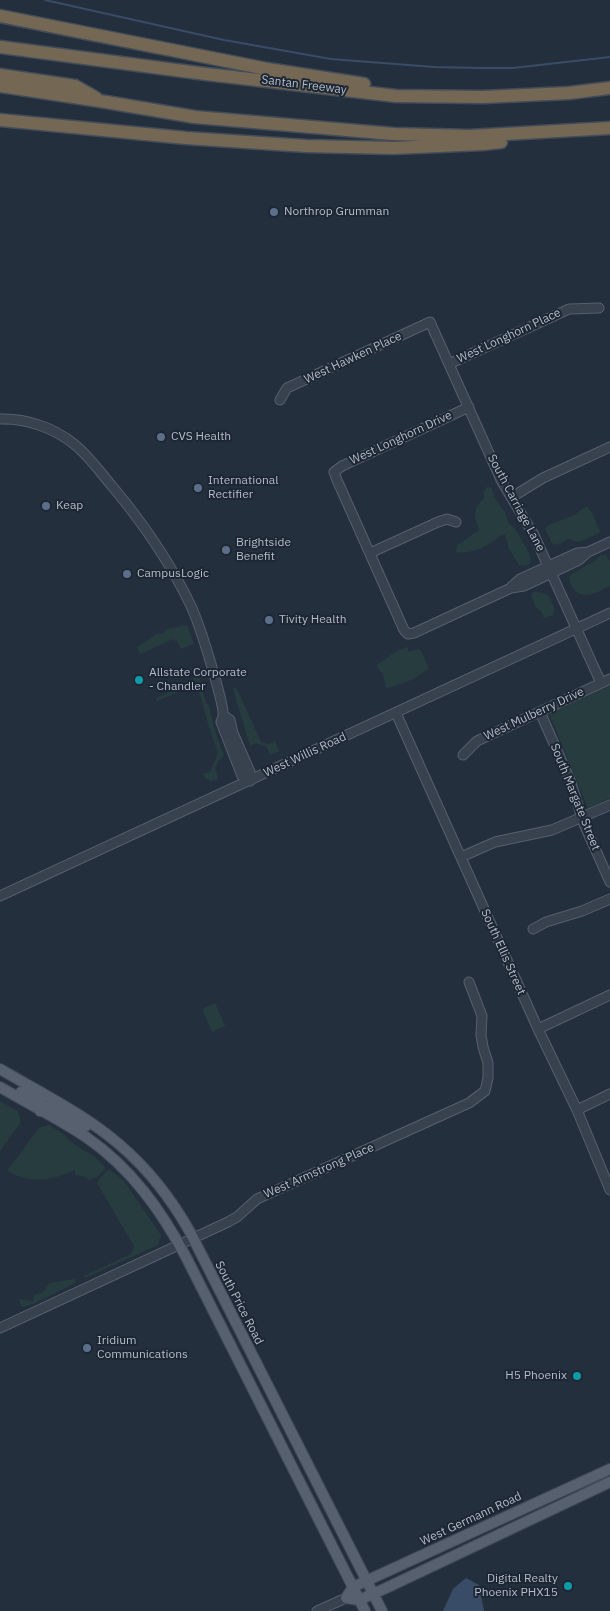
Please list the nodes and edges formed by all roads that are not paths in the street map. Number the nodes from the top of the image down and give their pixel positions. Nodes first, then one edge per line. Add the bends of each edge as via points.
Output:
1 (0, 16) edge
2 (0, 47) edge
3 (43, 52) junction
4 (0, 53) edge
5 (0, 75) edge
6 (0, 86) edge
7 (610, 88) edge
8 (483, 97) junction
9 (100, 101) junction
10 (0, 120) edge
11 (610, 128) edge
12 (599, 308) dead end
13 (430, 322) joint
14 (450, 364) junction
15 (280, 400) dead end
16 (469, 407) junction
17 (0, 419) edge
18 (610, 447) edge
19 (512, 497) junction
20 (456, 522) dead end
21 (610, 542) edge
22 (370, 554) junction
23 (550, 569) junction
24 (610, 613) edge
25 (576, 629) junction
26 (606, 681) edge
27 (540, 712) junction
28 (396, 713) junction
29 (462, 755) dead end
30 (250, 781) junction
31 (610, 805) edge
32 (582, 818) junction
33 (460, 857) junction
34 (610, 882) edge
35 (0, 896) edge
36 (610, 899) edge
37 (533, 929) dead end
38 (468, 982) dead end
39 (610, 995) edge
40 (538, 1029) junction
41 (0, 1069) edge
42 (0, 1081) edge
43 (0, 1087) edge
44 (610, 1094) edge
45 (46, 1096) junction
46 (577, 1110) junction
47 (40, 1111) junction
48 (103, 1132) junction
49 (610, 1190) edge
50 (193, 1239) junction
51 (180, 1245) junction
52 (0, 1328) edge
53 (610, 1469) edge
54 (610, 1482) edge
55 (368, 1580) junction
56 (354, 1587) junction
57 (374, 1594) junction
58 (346, 1598) junction
59 (360, 1600) junction
60 (317, 1611) edge
61 (365, 1611) edge
62 (382, 1611) edge

1 - 8 highway via 267,69
2 - 3 highway, Santan Freeway
3 - 4 highway
3 - 8 highway, Santan Freeway via 396,96
5 - 9 highway via 75,86
6 - 9 highway
7 - 8 highway, Santan Freeway
9 - 11 highway via 195,117 394,134 470,136
10 - 11 highway via 186,138 393,148 483,144
12 - 14 street, West Longhorn Place via 569,309
13 - 14 street, South Carriage Lane
13 - 15 street, West Hawken Place via 287,388
14 - 16 street, South Carriage Lane
16 - 19 street, South Carriage Lane via 502,482
16 - 22 street, West Longhorn Drive via 334,472
17 - 30 street via 47,428 76,445 141,521 192,608 224,715 230,720 250,772
18 - 19 street via 543,478
19 - 23 street, South Carriage Lane
20 - 22 street via 442,520
21 - 23 street via 588,552 577,553
22 - 23 street via 408,634 511,588 520,579
23 - 25 street, South Carriage Lane
24 - 25 street, West Willis Road
25 - 26 street, South Carriage Lane
25 - 28 street, West Willis Road
26 - 27 street, West Mulberry Drive
27 - 29 street, West Mulberry Drive via 477,741
27 - 32 street, South Margate Street via 570,780
28 - 30 street, West Willis Road
28 - 33 street, South Ellis Street
30 - 35 street, West Willis Road
31 - 32 street
32 - 33 street via 552,830 495,842
32 - 34 street, South Margate Street
33 - 40 street, South Ellis Street
36 - 37 street
38 - 50 street, West Armstrong Place via 482,1016 482,1047 488,1063 485,1091 469,1103 257,1199 237,1217
39 - 40 street
40 - 46 street, South Ellis Street
41 - 45 main road, South Price Road
42 - 45 main road via 36,1099
43 - 47 main road
44 - 46 street
45 - 48 main road, South Price Road
46 - 49 street, South Ellis Street
47 - 48 main road via 49,1107
47 - 51 main road via 87,1138 129,1173 160,1212
48 - 50 main road, South Price Road via 158,1184
50 - 51 street, West Armstrong Place
50 - 55 main road, South Price Road
51 - 52 street, West Armstrong Place
51 - 56 main road
53 - 55 main road, West Germann Road
54 - 57 main road, West Germann Road
55 - 56 main road, West Germann Road
55 - 57 main road, South Price Road
56 - 58 main road, West Germann Road
56 - 59 main road
57 - 59 main road, West Germann Road
57 - 62 main road, South Price Road
58 - 59 main road
58 - 60 street, West Germann Road
59 - 61 main road

